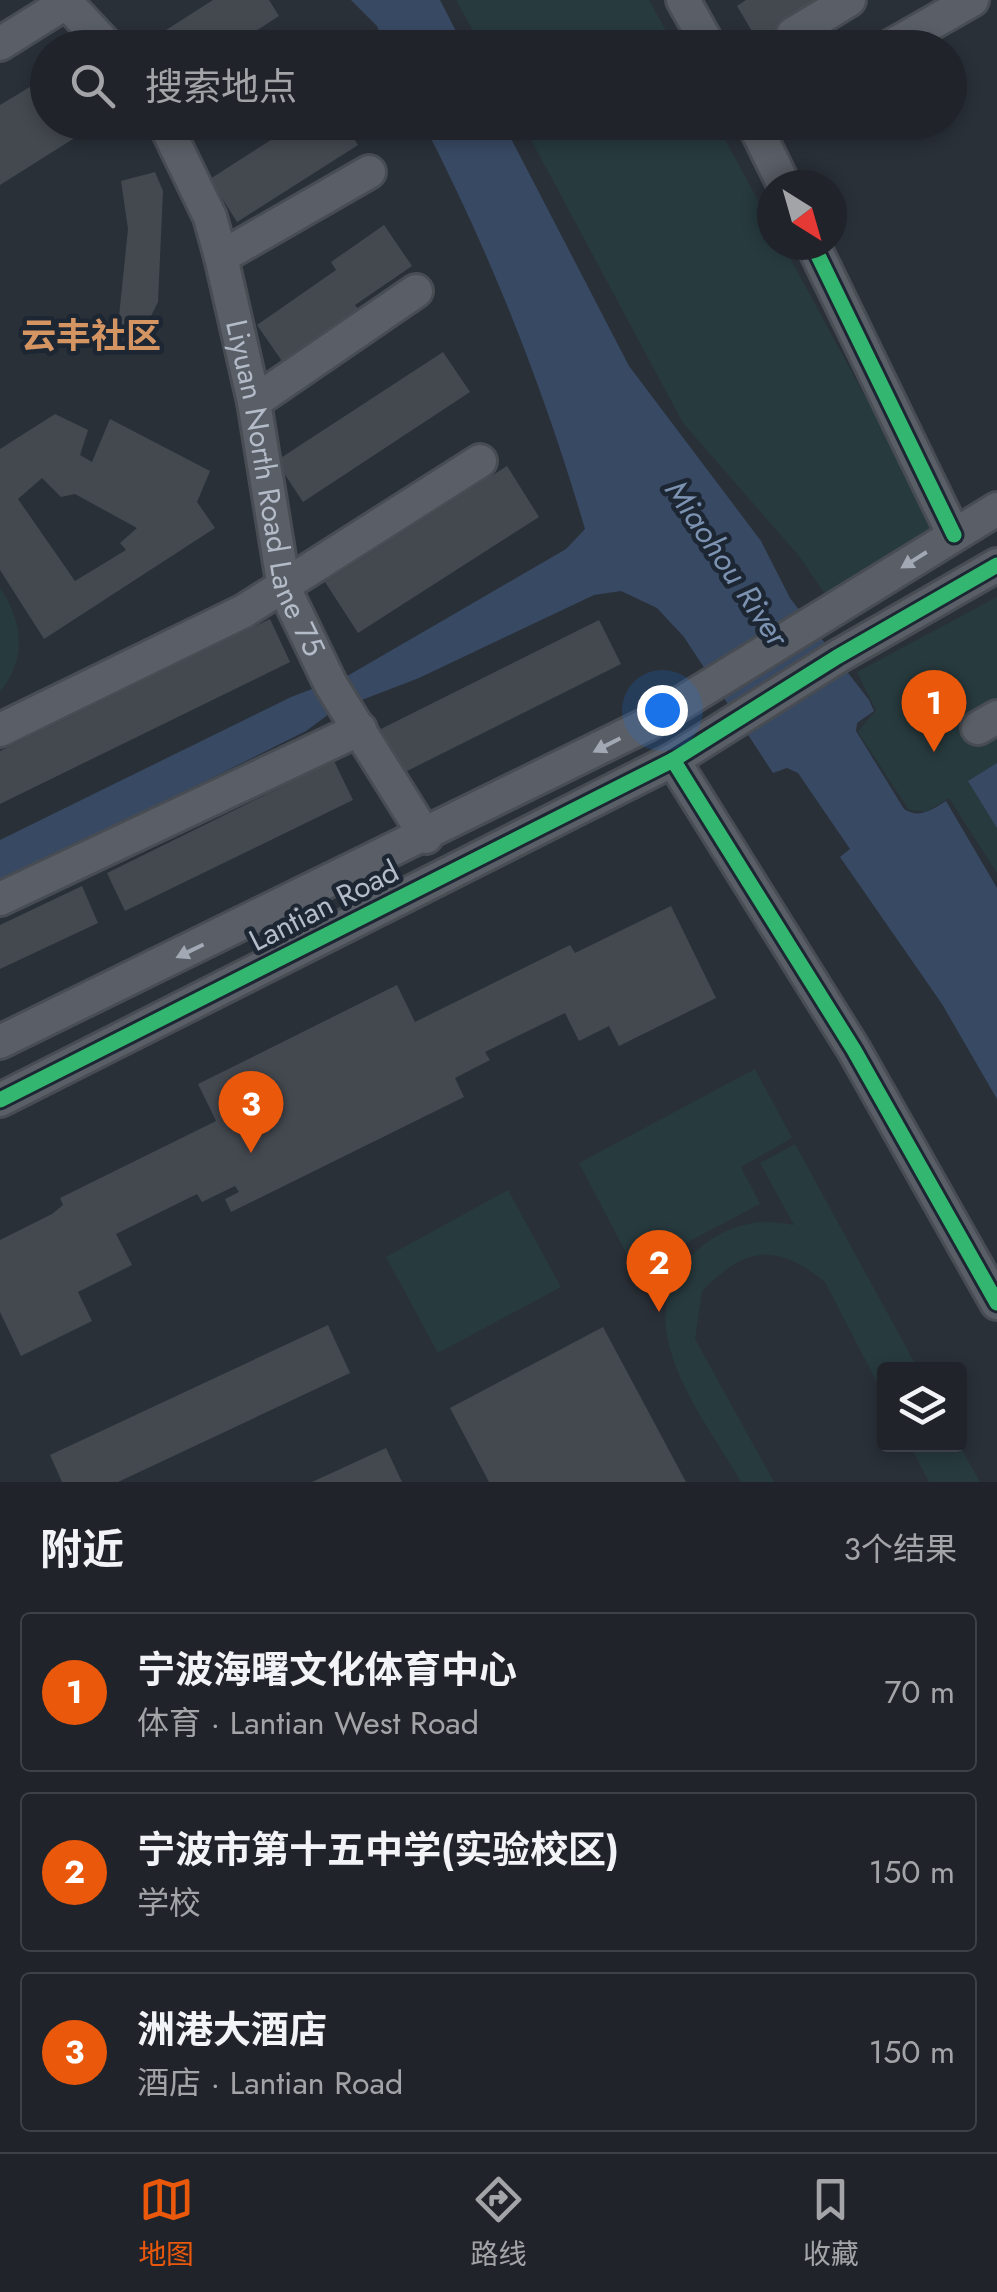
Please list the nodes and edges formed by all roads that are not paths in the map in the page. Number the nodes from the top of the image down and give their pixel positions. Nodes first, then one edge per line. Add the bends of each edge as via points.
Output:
1 (683, 0) edge
2 (848, 0) edge
3 (972, 0) edge
4 (66, 1) edge
5 (93, 30) edge
6 (700, 30) edge
7 (799, 30) edge
8 (920, 30) edge
9 (0, 44) edge
10 (173, 140) edge
11 (762, 140) edge
12 (777, 170) edge
13 (369, 172) dead end
14 (222, 257) junction
15 (820, 260) edge
16 (416, 291) dead end
17 (254, 402) junction
18 (480, 461) dead end
19 (997, 509) edge
20 (954, 536) junction
21 (997, 565) edge
22 (284, 588) junction
23 (0, 730) edge
24 (366, 739) junction
25 (674, 760) junction
26 (426, 837) junction
27 (0, 899) edge
28 (0, 1042) edge
29 (0, 1100) edge
30 (997, 1303) edge

1 - 6 street
2 - 7 street
3 - 8 street
4 - 5 street
4 - 9 street
10 - 14 street, Liyuan North Road Lane 75
11 - 12 street
13 - 14 street
14 - 17 street, Liyuan North Road Lane 75
15 - 20 street
16 - 17 street
17 - 22 street, Liyuan North Road Lane 75
18 - 22 street
19 - 20 street, Lantian Road
20 -> 26 street, Lantian Road via 646,726
21 - 25 street, Lantian Road
22 - 23 street
22 - 24 street, Liyuan North Road Lane 75
24 - 26 street, Liyuan North Road Lane 75
24 - 27 street
25 - 29 street, Lantian Road
25 - 30 street via 854,1050
26 -> 28 street, Lantian Road

